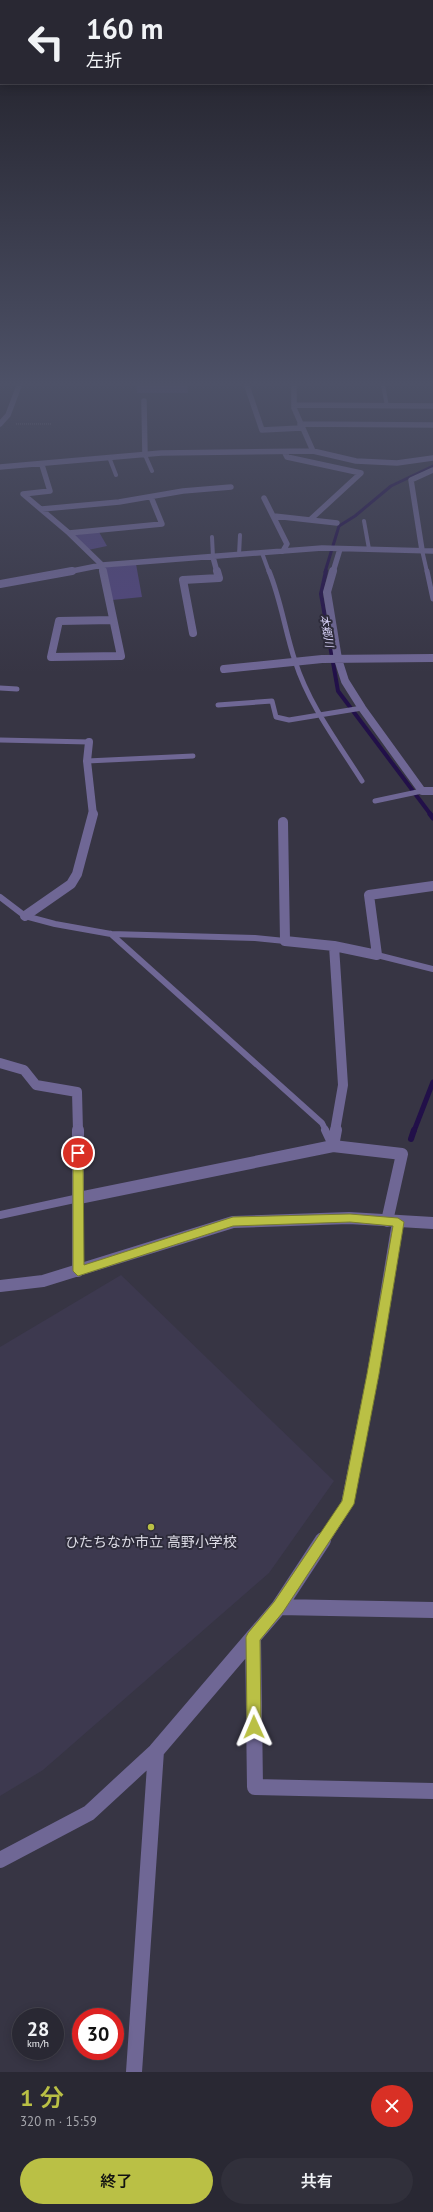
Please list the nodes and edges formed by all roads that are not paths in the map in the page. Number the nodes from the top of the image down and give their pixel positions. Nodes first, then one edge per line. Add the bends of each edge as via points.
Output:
1 (47, 480) edge
2 (354, 480) edge
3 (412, 480) edge
4 (231, 487) dead end
5 (151, 497) junction
6 (264, 498) dead end
7 (42, 509) junction
8 (274, 516) junction
9 (311, 519) junction
10 (364, 521) dead end
11 (337, 523) dead end
12 (69, 533) junction
13 (240, 535) dead end
14 (212, 537) dead end
15 (340, 548) junction
16 (369, 549) junction
17 (422, 550) junction
18 (283, 551) junction
19 (433, 551) edge
20 (262, 553) junction
21 (239, 555) junction
22 (213, 557) junction
23 (102, 565) junction
24 (0, 584) edge
25 (433, 599) edge
26 (112, 620) junction
27 (193, 633) dead end
28 (433, 658) edge
29 (338, 659) junction
30 (295, 662) junction
31 (224, 669) dead end
32 (0, 688) edge
33 (17, 689) dead end
34 (218, 705) dead end
35 (362, 708) junction
36 (320, 715) junction
37 (0, 740) edge
38 (89, 742) joint
39 (193, 756) dead end
40 (87, 761) junction
41 (362, 781) dead end
42 (422, 791) junction
43 (433, 791) edge
44 (375, 801) dead end
45 (283, 822) dead end
46 (433, 886) edge
47 (0, 897) edge
48 (25, 916) junction
49 (111, 934) junction
50 (286, 941) junction
51 (334, 946) junction
52 (377, 955) junction
53 (433, 969) edge
54 (0, 1063) edge
55 (333, 1146) junction
56 (79, 1198) junction
57 (0, 1215) edge
58 (393, 1222) junction
59 (433, 1223) edge
60 (78, 1271) junction
61 (0, 1286) edge
62 (279, 1607) junction
63 (433, 1610) edge
64 (253, 1637) junction
65 (156, 1751) junction
66 (433, 1791) edge
67 (0, 1860) edge
68 (134, 2072) edge

1 - 7 street via 50,491 23,494
2 - 9 street
3 - 17 street
4 - 5 street
5 - 7 street
5 - 12 street via 162,524
6 - 8 street
7 - 12 street
8 - 9 street
8 - 18 street via 287,544
9 - 11 street
10 - 16 lane
12 - 23 street
13 - 21 lane
14 - 22 lane
15 - 16 street
15 - 18 street
15 - 29 street via 327,592
16 - 17 street
17 - 19 street
17 - 25 lane
18 - 20 street
20 - 21 street
20 - 30 lane via 277,591
21 - 22 street
22 - 23 street
22 - 27 street via 219,578 183,580
23 - 24 street
23 - 26 street
26 - 26 street via 122,656 51,657 59,621
28 - 29 street
29 - 30 street
29 - 35 street via 345,681
30 - 31 street
30 - 36 lane
32 - 33 lane
34 - 36 lane via 272,701 276,717 289,720
35 - 36 lane
35 - 42 street
36 - 41 lane
37 - 38 lane
38 - 40 street
39 - 40 lane
40 - 48 street via 94,812 77,874 72,884
42 - 43 street
42 - 44 lane
45 - 50 street
46 - 52 street via 369,895
47 - 48 lane
48 - 49 lane
49 - 50 lane
49 - 55 lane via 322,1123
50 - 51 street
51 - 52 street
51 - 55 street via 343,1084
52 - 53 lane
54 - 56 street via 24,1070 36,1085 77,1092
55 - 56 street
55 - 58 street via 402,1154
56 - 57 lane
56 - 60 street
58 - 59 street
58 - 60 street via 350,1218 233,1222
58 - 62 street via 373,1374 347,1504
60 - 61 street via 43,1281
62 - 63 street
62 - 64 street
64 - 65 street
64 - 66 street via 255,1787
65 - 67 street via 88,1813
65 - 68 street

